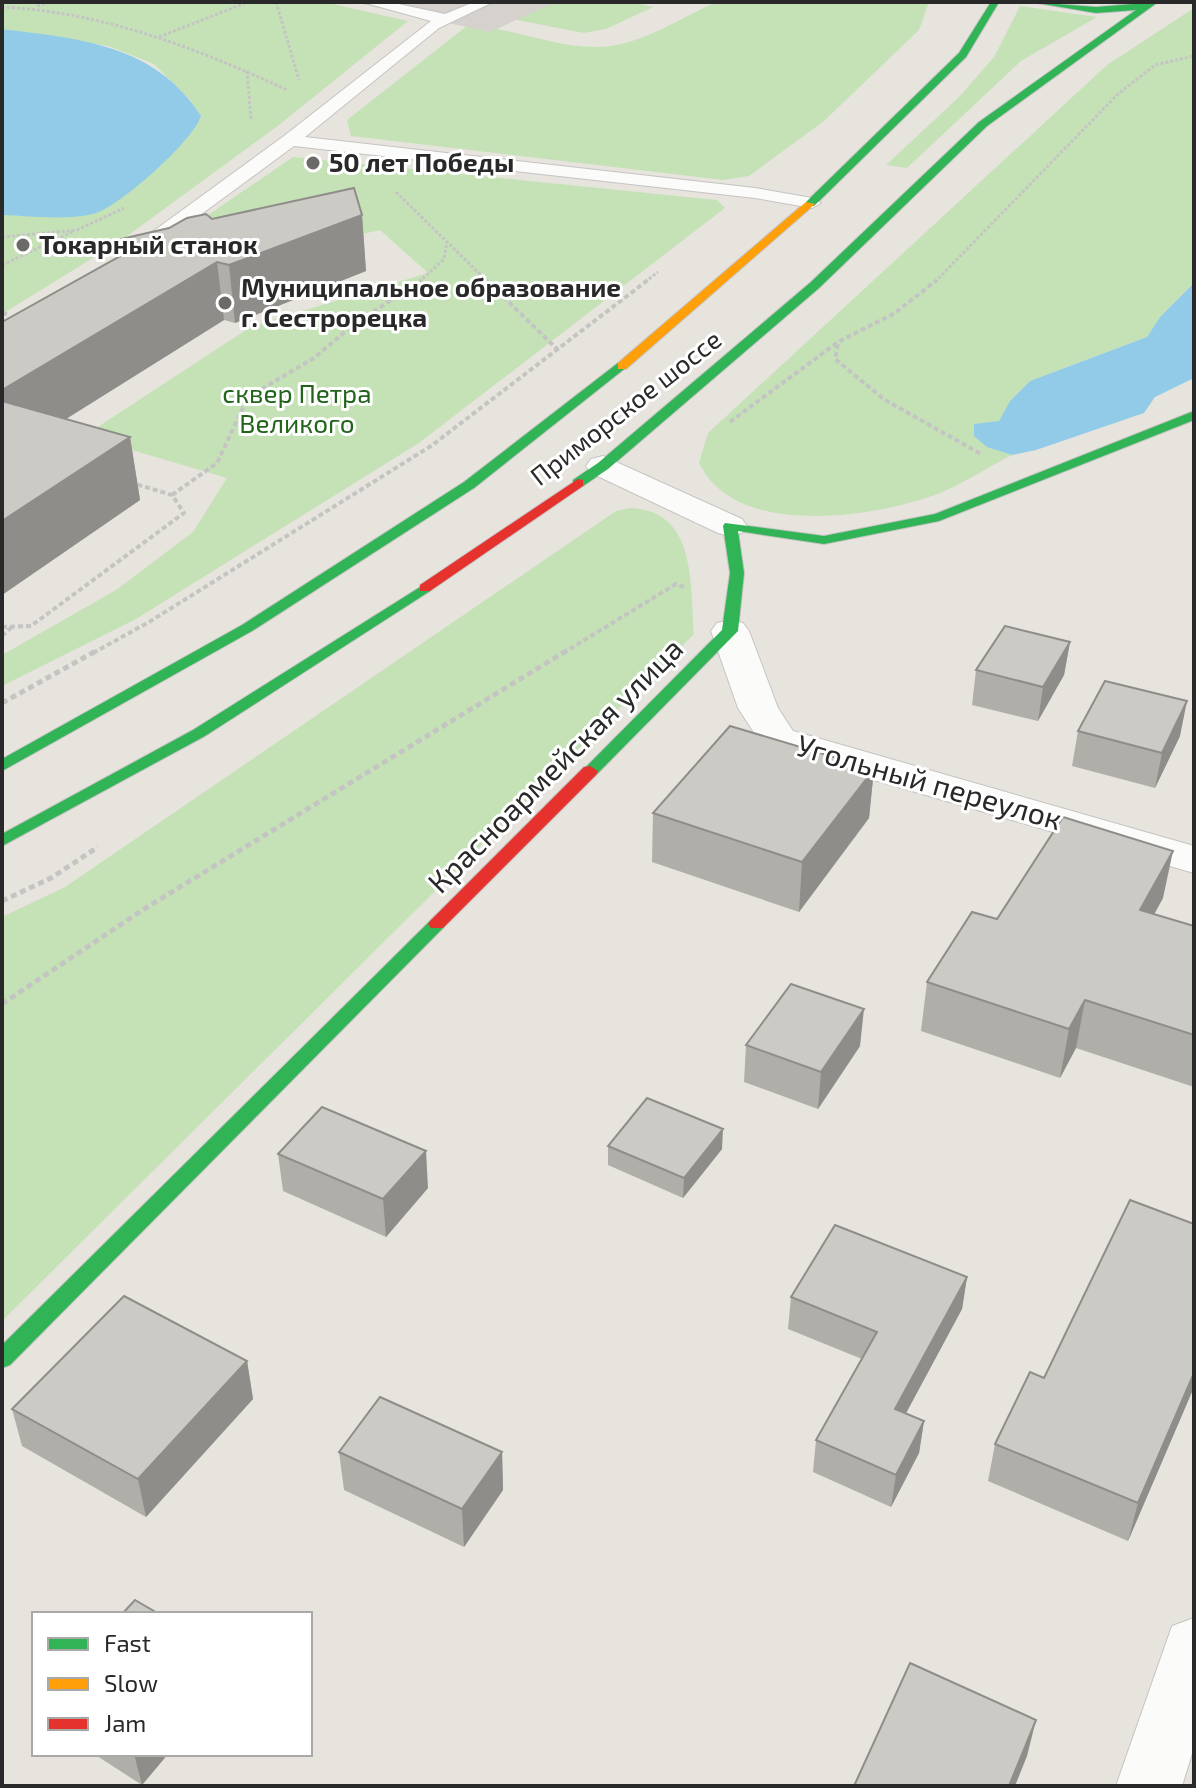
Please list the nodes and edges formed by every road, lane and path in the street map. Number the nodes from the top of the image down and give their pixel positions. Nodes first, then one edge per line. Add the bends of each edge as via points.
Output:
1 (50, 2) edge
2 (248, 2) edge
3 (276, 2) edge
4 (369, 2) edge
5 (486, 2) edge
6 (995, 2) edge
7 (1035, 2) edge
8 (1150, 5) edge
9 (2, 7) edge
10 (36, 7) junction
11 (445, 19) junction
12 (158, 37) junction
13 (1194, 56) edge
14 (247, 71) junction
15 (287, 91) junction
16 (263, 110) dead end
17 (327, 110) junction
18 (251, 120) junction
19 (243, 127) dead end
20 (290, 140) junction
21 (349, 147) junction
22 (812, 203) junction
23 (126, 208) dead end
24 (77, 230) junction
25 (2, 237) edge
26 (447, 242) junction
27 (131, 255) edge
28 (2, 265) edge
29 (662, 269) dead end
30 (558, 350) junction
31 (1194, 415) edge
32 (982, 454) dead end
33 (603, 466) junction
34 (126, 481) dead end
35 (172, 495) junction
36 (730, 526) junction
37 (731, 619) junction
38 (13, 626) junction
39 (2, 627) edge
40 (2, 636) edge
41 (2, 703) edge
42 (2, 766) edge
43 (2, 841) edge
44 (1194, 860) edge
45 (2, 1004) edge
46 (2, 1359) edge
47 (1194, 1646) edge
48 (1149, 1786) edge

1 - 10 path
2 - 12 path
3 - 15 path via 300,79
4 - 11 lane
5 - 11 lane
6 - 22 main road, Приморское шоссе via 963,55
7 - 8 main road via 1096,10
8 - 33 main road, Приморское шоссе via 983,124 815,285
9 - 10 path
10 - 12 path
11 - 17 lane
12 - 14 path
13 - 32 path via 1155,65 1118,94 927,290 838,342 835,359 854,379
14 - 15 path
14 - 18 path
15 - 17 path
16 - 18 path
17 - 20 lane
18 - 19 path
20 - 21 lane
20 - 27 lane
21 - 22 lane
21 - 26 path
22 - 42 main road, Приморское шоссе via 636,355 469,485 247,628
23 - 24 path
24 - 25 path
24 - 28 path
26 - 30 path
26 - 35 path via 444,259 430,275 353,325 314,358 248,397 217,463
29 - 30 path
30 - 41 path via 431,446 149,622
31 - 36 main road via 939,517 824,540
33 - 36 street
33 - 43 main road, Приморское шоссе via 343,644 199,733
34 - 35 path
35 - 38 path via 184,513 31,626
36 - 37 main road via 737,573
37 - 44 street, Угольный переулок via 758,708 778,739
37 - 45 path via 676,584 144,909
37 - 46 main road, Красноармейская улица
38 - 39 path
38 - 40 path
47 - 48 street

